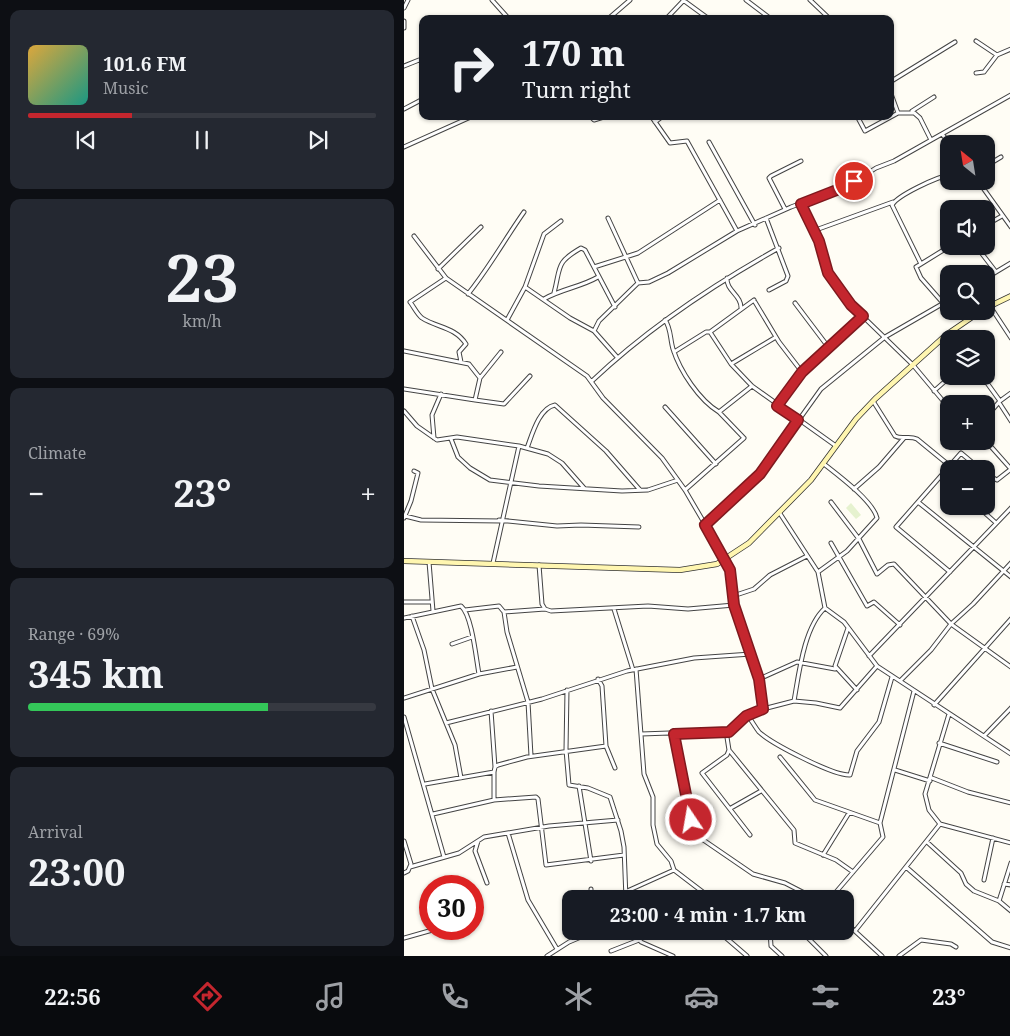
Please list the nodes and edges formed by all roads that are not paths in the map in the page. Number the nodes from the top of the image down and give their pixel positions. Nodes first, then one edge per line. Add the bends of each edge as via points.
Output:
1 (408, 0) edge
2 (492, 0) edge
3 (630, 0) edge
4 (683, 0) edge
5 (746, 0) edge
6 (810, 0) edge
7 (404, 8) edge
8 (505, 15) edge
9 (613, 15) edge
10 (670, 15) edge
11 (704, 15) edge
12 (767, 15) edge
13 (826, 15) edge
14 (404, 21) edge
15 (404, 28) edge
16 (976, 41) dead end
17 (955, 42) dead end
18 (1010, 49) edge
19 (997, 54) junction
20 (419, 60) edge
21 (404, 66) edge
22 (976, 73) dead end
23 (894, 80) edge
24 (1010, 95) edge
25 (934, 97) dead end
26 (419, 101) edge
27 (894, 102) edge
28 (404, 108) edge
29 (898, 113) junction
30 (913, 113) junction
31 (894, 115) edge
32 (464, 120) edge
33 (658, 120) edge
34 (859, 120) edge
35 (886, 120) edge
36 (655, 122) joint
37 (942, 134) joint
38 (931, 140) junction
39 (709, 142) dead end
40 (404, 147) edge
41 (1001, 157) dead end
42 (801, 161) dead end
43 (995, 161) edge
44 (940, 178) edge
45 (984, 190) edge
46 (720, 200) junction
47 (893, 202) junction
48 (801, 204) junction
49 (785, 209) junction
50 (524, 212) dead end
51 (1002, 216) junction
52 (608, 218) dead end
53 (766, 218) junction
54 (995, 220) edge
55 (561, 221) dead end
56 (755, 224) junction
57 (481, 227) dead end
58 (1010, 227) edge
59 (737, 231) junction
60 (813, 231) junction
61 (414, 236) dead end
62 (778, 248) junction
63 (940, 252) edge
64 (983, 255) edge
65 (624, 256) junction
66 (1010, 263) edge
67 (921, 264) junction
68 (594, 267) junction
69 (438, 269) junction
70 (996, 272) joint
71 (599, 276) junction
72 (446, 278) junction
73 (727, 278) junction
74 (638, 283) junction
75 (525, 287) junction
76 (770, 290) dead end
77 (554, 293) junction
78 (468, 294) junction
79 (1010, 296) edge
80 (544, 299) junction
81 (940, 301) edge
82 (795, 303) dead end
83 (940, 304) edge
84 (995, 304) edge
85 (616, 307) junction
86 (741, 310) junction
87 (863, 316) junction
88 (995, 317) edge
89 (507, 320) junction
90 (665, 320) junction
91 (970, 320) edge
92 (957, 330) edge
93 (594, 331) junction
94 (710, 332) junction
95 (885, 337) junction
96 (776, 338) junction
97 (1010, 338) edge
98 (940, 343) edge
99 (829, 348) junction
100 (404, 351) edge
101 (501, 352) dead end
102 (674, 352) junction
103 (617, 357) junction
104 (460, 362) junction
105 (730, 364) junction
106 (913, 365) junction
107 (802, 372) junction
108 (530, 376) dead end
109 (480, 378) junction
110 (592, 381) junction
111 (941, 385) edge
112 (990, 385) edge
113 (752, 386) junction
114 (404, 390) edge
115 (934, 392) junction
116 (1010, 393) edge
117 (441, 394) junction
118 (940, 398) edge
119 (475, 400) junction
120 (873, 401) junction
121 (1000, 403) junction
122 (777, 406) junction
123 (665, 408) dead end
124 (995, 408) edge
125 (404, 411) edge
126 (719, 412) junction
127 (798, 420) junction
128 (1010, 421) edge
129 (434, 438) junction
130 (451, 438) junction
131 (904, 438) junction
132 (519, 446) junction
133 (836, 446) junction
134 (527, 448) junction
135 (994, 450) edge
136 (943, 460) edge
137 (955, 460) edge
138 (969, 460) edge
139 (716, 464) junction
140 (824, 464) junction
141 (1010, 469) edge
142 (414, 471) dead end
143 (940, 477) edge
144 (995, 479) edge
145 (678, 480) junction
146 (510, 483) junction
147 (585, 488) junction
148 (854, 489) junction
149 (640, 490) junction
150 (685, 490) junction
151 (831, 502) dead end
152 (918, 502) junction
153 (1010, 508) edge
154 (779, 512) junction
155 (987, 515) edge
156 (404, 517) edge
157 (502, 520) junction
158 (995, 522) junction
159 (705, 525) junction
160 (638, 527) dead end
161 (859, 539) junction
162 (831, 543) dead end
163 (973, 546) junction
164 (807, 556) junction
165 (840, 557) junction
166 (726, 560) junction
167 (404, 561) edge
168 (429, 561) junction
169 (493, 563) junction
170 (1010, 563) edge
171 (538, 564) junction
172 (818, 572) junction
173 (950, 572) junction
174 (1003, 572) junction
175 (1010, 577) edge
176 (733, 596) junction
177 (925, 599) junction
178 (404, 602) edge
179 (432, 602) junction
180 (734, 605) junction
181 (825, 608) junction
182 (545, 609) junction
183 (614, 609) junction
184 (465, 610) junction
185 (434, 611) junction
186 (504, 612) junction
187 (412, 616) junction
188 (404, 618) edge
189 (1010, 619) edge
190 (951, 624) junction
191 (900, 625) junction
192 (848, 628) junction
193 (472, 637) junction
194 (452, 644) dead end
195 (984, 648) junction
196 (751, 654) junction
197 (870, 656) junction
198 (802, 663) junction
199 (877, 666) junction
200 (517, 667) junction
201 (1010, 667) edge
202 (835, 668) junction
203 (634, 669) junction
204 (479, 674) junction
205 (892, 677) junction
206 (598, 678) junction
207 (759, 679) junction
208 (900, 682) junction
209 (432, 689) junction
210 (567, 690) junction
211 (857, 690) junction
212 (914, 691) junction
213 (404, 698) edge
214 (794, 701) junction
215 (528, 702) junction
216 (934, 705) junction
217 (1010, 708) edge
218 (763, 709) junction
219 (491, 712) junction
220 (949, 714) junction
221 (404, 716) edge
222 (748, 716) junction
223 (446, 723) junction
224 (726, 731) junction
225 (641, 734) junction
226 (674, 734) junction
227 (984, 736) junction
228 (939, 743) junction
229 (606, 746) junction
230 (566, 750) junction
231 (729, 750) junction
232 (1010, 754) edge
233 (531, 756) junction
234 (780, 757) dead end
235 (997, 762) dead end
236 (495, 767) junction
237 (615, 768) dead end
238 (895, 770) junction
239 (494, 772) junction
240 (461, 778) junction
241 (931, 779) junction
242 (425, 784) junction
243 (579, 786) junction
244 (761, 791) junction
245 (494, 800) junction
246 (1010, 803) edge
247 (731, 808) junction
248 (848, 813) junction
249 (433, 814) junction
250 (618, 820) junction
251 (584, 821) junction
252 (880, 823) junction
253 (940, 824) junction
254 (541, 828) junction
255 (508, 833) junction
256 (750, 835) dead end
257 (994, 838) junction
258 (478, 840) junction
259 (404, 842) edge
260 (927, 842) junction
261 (1010, 843) edge
262 (823, 854) junction
263 (624, 855) junction
264 (444, 857) junction
265 (590, 861) junction
266 (1010, 863) edge
267 (906, 867) junction
268 (410, 868) junction
269 (674, 870) junction
270 (853, 872) junction
271 (404, 873) edge
272 (984, 880) dead end
273 (487, 883) dead end
274 (1004, 884) junction
275 (1010, 885) edge
276 (625, 890) edge
277 (629, 890) edge
278 (700, 890) edge
279 (797, 890) edge
280 (838, 890) edge
281 (999, 901) junction
282 (1010, 911) edge
283 (855, 931) joint
284 (419, 934) edge
285 (404, 938) edge
286 (576, 940) edge
287 (639, 940) joint
288 (728, 940) edge
289 (771, 940) edge
290 (810, 940) edge
291 (956, 947) dead end
292 (1010, 948) edge
293 (557, 949) junction
294 (611, 952) dead end
295 (547, 956) edge
296 (673, 956) edge
297 (747, 956) edge
298 (782, 956) edge
299 (826, 956) edge
300 (882, 956) edge
301 (899, 956) edge

1 - 7 street
2 - 8 street
3 - 9 street
4 - 10 street
4 - 11 street
5 - 12 street
6 - 13 street
14 - 15 street
16 - 19 street
17 - 23 street
18 - 19 street
19 - 22 street via 984,72
20 - 21 street
24 - 37 street
25 - 30 street via 913,109
26 - 28 street
27 - 29 street
29 - 30 street
29 - 31 street
30 - 38 street via 920,118
32 - 40 street
33 - 36 street
34 - 35 street via 866,131
36 - 46 street via 670,143 687,141
37 - 38 street
38 - 48 street via 847,186
39 - 56 street
41 - 43 street
42 - 49 street via 769,178
44 - 47 street
45 - 51 street
46 - 59 street
46 - 65 street via 638,253
47 - 60 street
47 - 67 street via 893,209
48 - 49 street
48 - 60 street
49 - 53 street
50 - 78 street via 489,269
51 - 54 street
51 - 58 street
52 - 65 street
53 - 56 street
53 - 62 street
55 - 75 street via 544,234
56 - 59 street
57 - 69 street
59 - 74 street via 668,273 649,282
60 - 87 street via 828,273
61 - 69 street
62 - 73 street
62 - 76 street via 788,276 786,281
63 - 67 street
64 - 70 street
65 - 68 street
65 - 74 street
66 - 70 street
67 - 81 street via 916,267 917,273
68 - 71 street
68 - 77 street via 581,248 564,258
69 - 72 street
71 - 77 street via 578,287
71 - 85 street
72 - 78 street
72 - 104 street via 410,302 423,318 453,330 464,340 466,344 459,352
73 - 86 street via 728,288 740,300
73 - 90 street
74 - 85 street
75 - 80 street
75 - 89 street
77 - 80 street
78 - 89 street
79 - 84 street
80 - 93 street
82 - 99 street
83 - 95 street
85 - 93 street via 599,321
86 - 94 street
86 - 96 street via 754,301
87 - 95 street
87 - 99 street
88 - 97 street
89 - 110 street
90 - 102 street
90 - 103 street
91 - 92 street
93 - 103 street
94 - 102 street
94 - 105 street
95 - 106 street
95 - 127 street via 821,389
96 - 105 street
96 - 107 street
98 - 106 street
99 - 107 street
100 - 104 street
101 - 109 street
102 - 126 street via 688,378
103 - 110 street
104 - 109 street via 469,364
105 - 113 street
106 - 115 street
106 - 120 street
107 - 122 street
108 - 119 street via 504,404
109 - 119 street
110 - 145 street via 603,398
111 - 115 street
112 - 121 street
113 - 122 street
113 - 126 street
114 - 117 street
115 - 118 street
116 - 121 street
117 - 119 street
117 - 129 street via 432,415
120 - 131 street via 895,436
120 - 133 street
121 - 124 street
121 - 128 street
122 - 127 street
123 - 139 street
125 - 129 street
126 - 139 street via 744,438
127 - 133 street
127 - 159 street via 760,474
129 - 130 street
130 - 132 street
130 - 146 street via 456,454 470,468 490,480
131 - 136 street via 917,439
131 - 148 street
132 - 134 street
132 - 146 street
133 - 140 street
134 - 147 street via 555,457 575,474
134 - 149 street via 542,415 550,406 555,406 606,451
135 - 141 street
137 - 138 street via 961,453
139 - 150 street
140 - 148 street
140 - 154 street
141 - 144 street
142 - 156 street via 418,473
143 - 152 street
145 - 149 street
145 - 150 street
146 - 147 street
146 - 157 street
147 - 149 street
148 - 161 street via 876,516
150 - 159 street
151 - 161 street
152 - 163 street
152 - 173 street via 896,527
153 - 158 street
154 - 164 street
154 - 166 street via 749,543
155 - 158 street
156 - 157 street
157 - 160 street via 557,526
157 - 169 street
158 - 163 street
159 - 166 street
161 - 165 street
161 - 177 street via 877,574 894,564
162 - 165 street
163 - 173 street
163 - 174 street
164 - 172 street
164 - 176 street via 770,575 754,589
165 - 172 street
165 - 191 street via 867,606 874,602
166 - 171 street via 706,568 680,570
166 - 176 street
167 - 168 street
168 - 169 street
168 - 179 street
169 - 171 street
170 - 174 street
171 - 182 street via 541,601
172 - 181 street
173 - 177 street
174 - 175 street
174 - 190 street
176 - 180 street
177 - 190 street
177 - 191 street
178 - 179 street
179 - 185 street
180 - 183 street
180 - 196 street
181 - 192 street
181 - 198 street via 815,620
182 - 183 street
182 - 186 street
183 - 203 street
184 - 185 street via 461,606
184 - 186 street via 500,606
184 - 193 street
185 - 187 street
186 - 200 street
187 - 188 street
187 - 209 street via 424,650
189 - 195 street
190 - 195 street
190 - 208 street
191 - 197 street
192 - 197 street
192 - 202 street
193 - 194 street
193 - 204 street
195 - 201 street
195 - 216 street
196 - 203 street via 694,658
196 - 207 street
197 - 199 street
198 - 202 street
198 - 207 street via 797,662
198 - 214 street
199 - 205 street
199 - 211 street
200 - 204 street
200 - 215 street
202 - 211 street
203 - 206 street
203 - 225 street
204 - 209 street
205 - 208 street
205 - 222 street via 879,722 857,751 850,775 827,770 774,742 758,730
206 - 210 street
206 - 229 street via 602,686
207 - 218 street
208 - 212 street
209 - 213 street
209 - 223 street
210 - 215 street
210 - 230 street
211 - 214 street via 838,709
212 - 216 street
212 - 238 street
214 - 218 street
215 - 219 street
215 - 233 street
216 - 220 street
217 - 227 street
218 - 222 street
219 - 223 street
219 - 236 street
220 - 227 street
220 - 228 street
221 - 242 street
222 - 224 street
223 - 240 street via 455,745
224 - 226 street
224 - 231 street
225 - 226 street
225 - 269 street via 644,774 653,798 655,836
226 - 279 street via 691,820 699,837 753,874
227 - 232 street
228 - 235 street
228 - 241 street
229 - 230 street
229 - 237 street
230 - 233 street
230 - 243 street via 569,786
231 - 244 street
231 - 247 street via 725,757 702,773
233 - 236 street
234 - 248 street via 815,800
236 - 239 street
238 - 241 street
238 - 252 street
239 - 240 street
239 - 245 street
240 - 242 street
241 - 246 street
241 - 253 street via 926,800
242 - 249 street
243 - 250 street via 610,797
243 - 251 street
244 - 247 street
244 - 262 street via 794,830 795,842
245 - 249 street
245 - 254 street via 537,798
247 - 256 street
248 - 252 street
248 - 262 street
249 - 264 street
250 - 251 street
250 - 263 street
251 - 254 street
251 - 265 street
252 - 270 street via 883,837
253 - 257 street
253 - 260 street
254 - 255 street
254 - 265 street via 546,865
255 - 258 street
255 - 293 street via 528,900
257 - 261 street
257 - 272 street
258 - 264 street
258 - 273 street via 475,851
259 - 268 street
260 - 267 street
260 - 281 street via 961,873 974,891
262 - 270 street
263 - 265 street
263 - 276 street
264 - 268 street
266 - 274 street
267 - 283 street
267 - 292 street via 992,942
268 - 271 street
269 - 277 street
269 - 278 street
270 - 280 street
274 - 275 street
274 - 281 street
281 - 282 street
283 - 300 street
284 - 285 street
286 - 293 street
287 - 294 street
287 - 296 street
288 - 297 street
289 - 298 street via 771,946
290 - 299 street
291 - 301 street via 921,940
293 - 295 street

